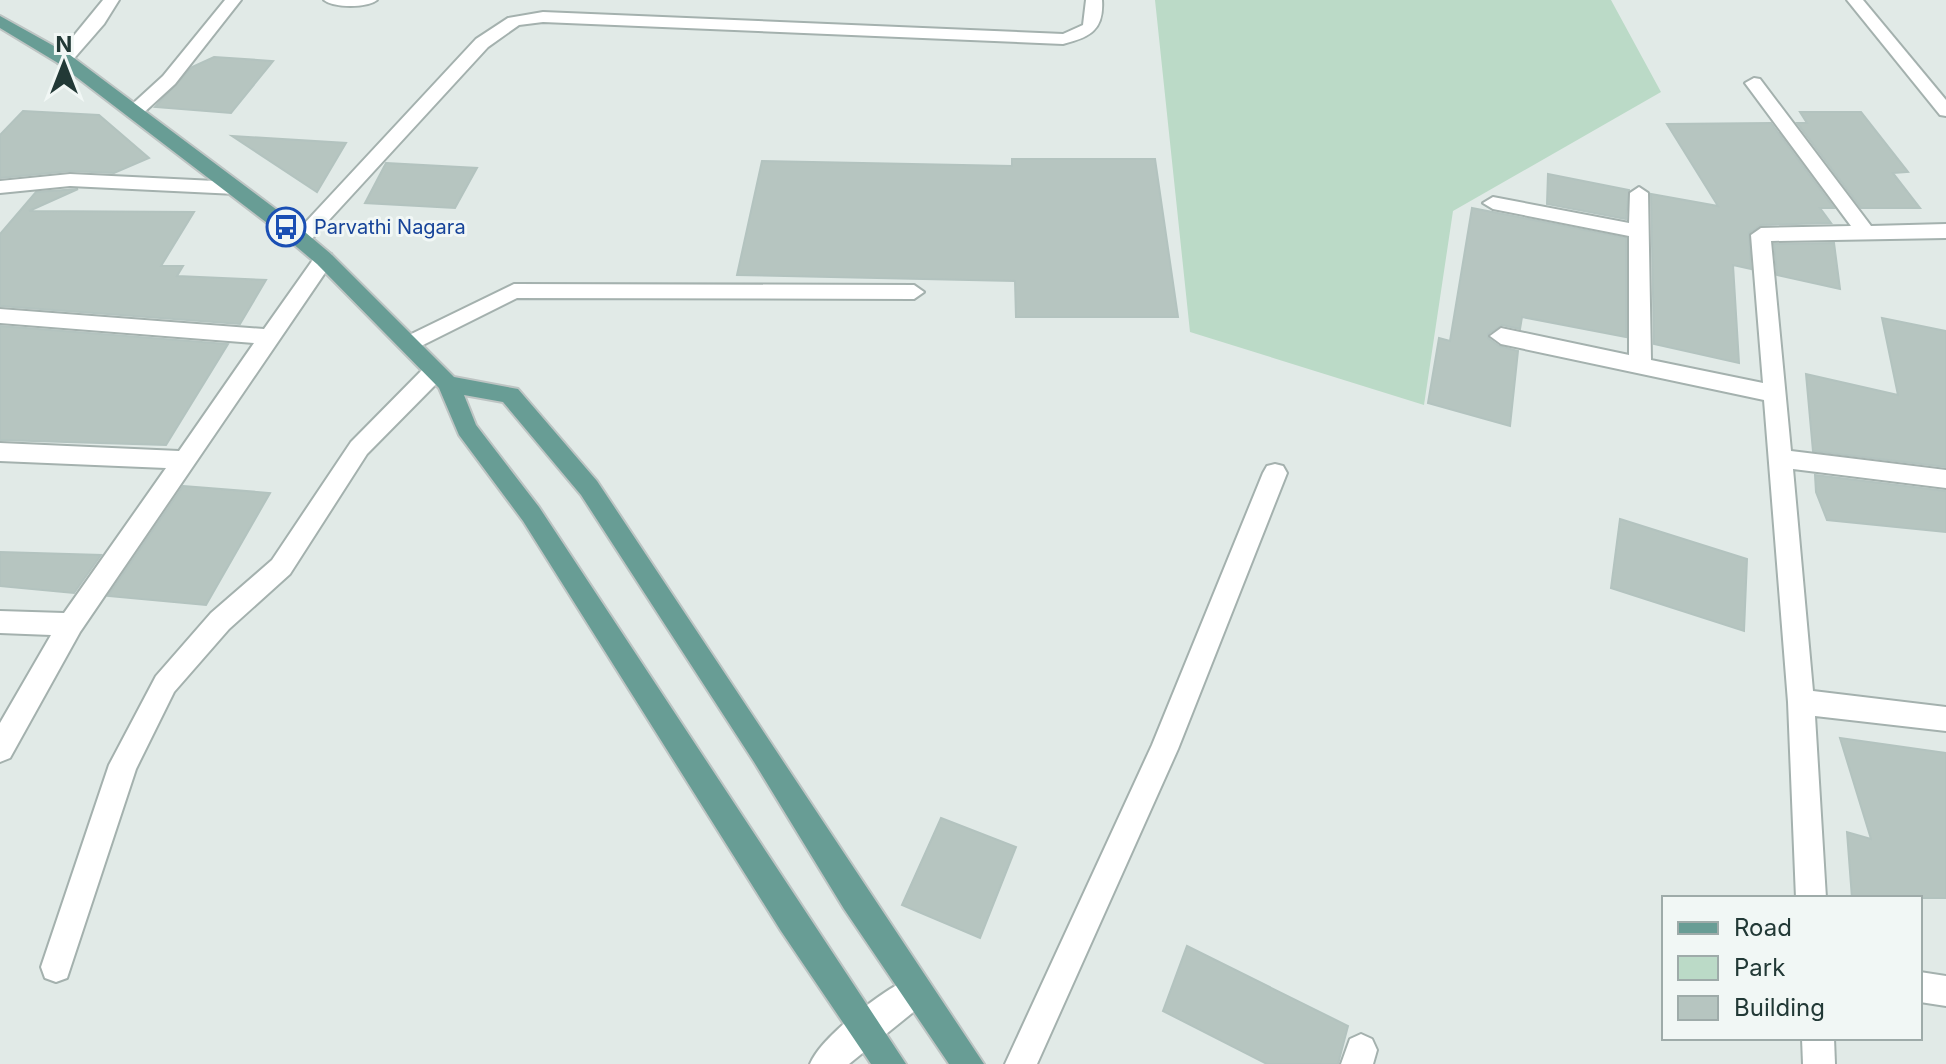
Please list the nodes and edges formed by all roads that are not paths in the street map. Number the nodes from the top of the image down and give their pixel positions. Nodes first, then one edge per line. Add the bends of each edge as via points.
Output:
1 (111, 0) edge
2 (233, 0) edge
3 (332, 0) edge
4 (369, 0) edge
5 (529, 0) edge
6 (1094, 0) edge
7 (1855, 0) edge
8 (0, 21) edge
9 (514, 21) junction
10 (64, 59) junction
11 (1754, 83) dead end
12 (1946, 111) edge
13 (134, 112) junction
14 (0, 187) edge
15 (236, 188) junction
16 (1639, 193) dead end
17 (1493, 203) dead end
18 (1639, 231) junction
19 (1946, 231) edge
20 (1866, 233) junction
21 (300, 239) junction
22 (324, 259) junction
23 (914, 292) dead end
24 (0, 316) edge
25 (1501, 336) dead end
26 (269, 337) junction
27 (408, 344) junction
28 (1640, 367) junction
29 (441, 378) junction
30 (1775, 394) junction
31 (0, 452) edge
32 (1782, 459) junction
33 (183, 460) junction
34 (1275, 473) dead end
35 (1946, 479) edge
36 (0, 622) edge
37 (71, 624) junction
38 (1801, 702) junction
39 (1946, 719) edge
40 (0, 749) edge
41 (1811, 896) edge
42 (56, 967) dead end
43 (1922, 987) edge
44 (916, 990) junction
45 (1946, 991) edge
46 (866, 1027) junction
47 (1818, 1040) edge
48 (826, 1064) edge
49 (890, 1064) edge
50 (968, 1064) edge
51 (1021, 1064) edge
52 (1819, 1064) edge

1 - 10 street
2 - 13 street via 169,80
3 - 4 street
5 - 9 street
6 - 9 street via 1094,23 1085,34 1063,39 543,17
7 - 12 street
8 - 10 main road
9 - 21 street via 482,43
10 - 13 main road
11 - 20 street
13 - 15 main road
14 - 15 street via 70,180
15 - 21 main road
16 - 18 street
17 - 18 street
18 - 28 street
19 - 20 street
20 - 30 street via 1761,235
21 - 22 main road
22 - 26 street
22 - 27 main road
23 - 27 street via 514,291
24 - 26 street
25 - 28 street
26 - 33 street
27 - 29 main road
28 - 30 street
29 - 42 street via 359,448 281,567 220,621 165,684 123,765
29 - 44 main road via 510,395 589,488
29 - 46 main road via 467,429 531,514
30 - 32 street
31 - 33 street
32 - 35 street
32 - 38 street
33 - 37 street
34 - 51 street via 1164,749
36 - 37 street
37 - 40 street
38 - 39 street
38 - 41 street
43 - 45 street
44 - 46 street
44 - 50 main road
46 - 48 street
46 - 49 main road
47 - 52 street

